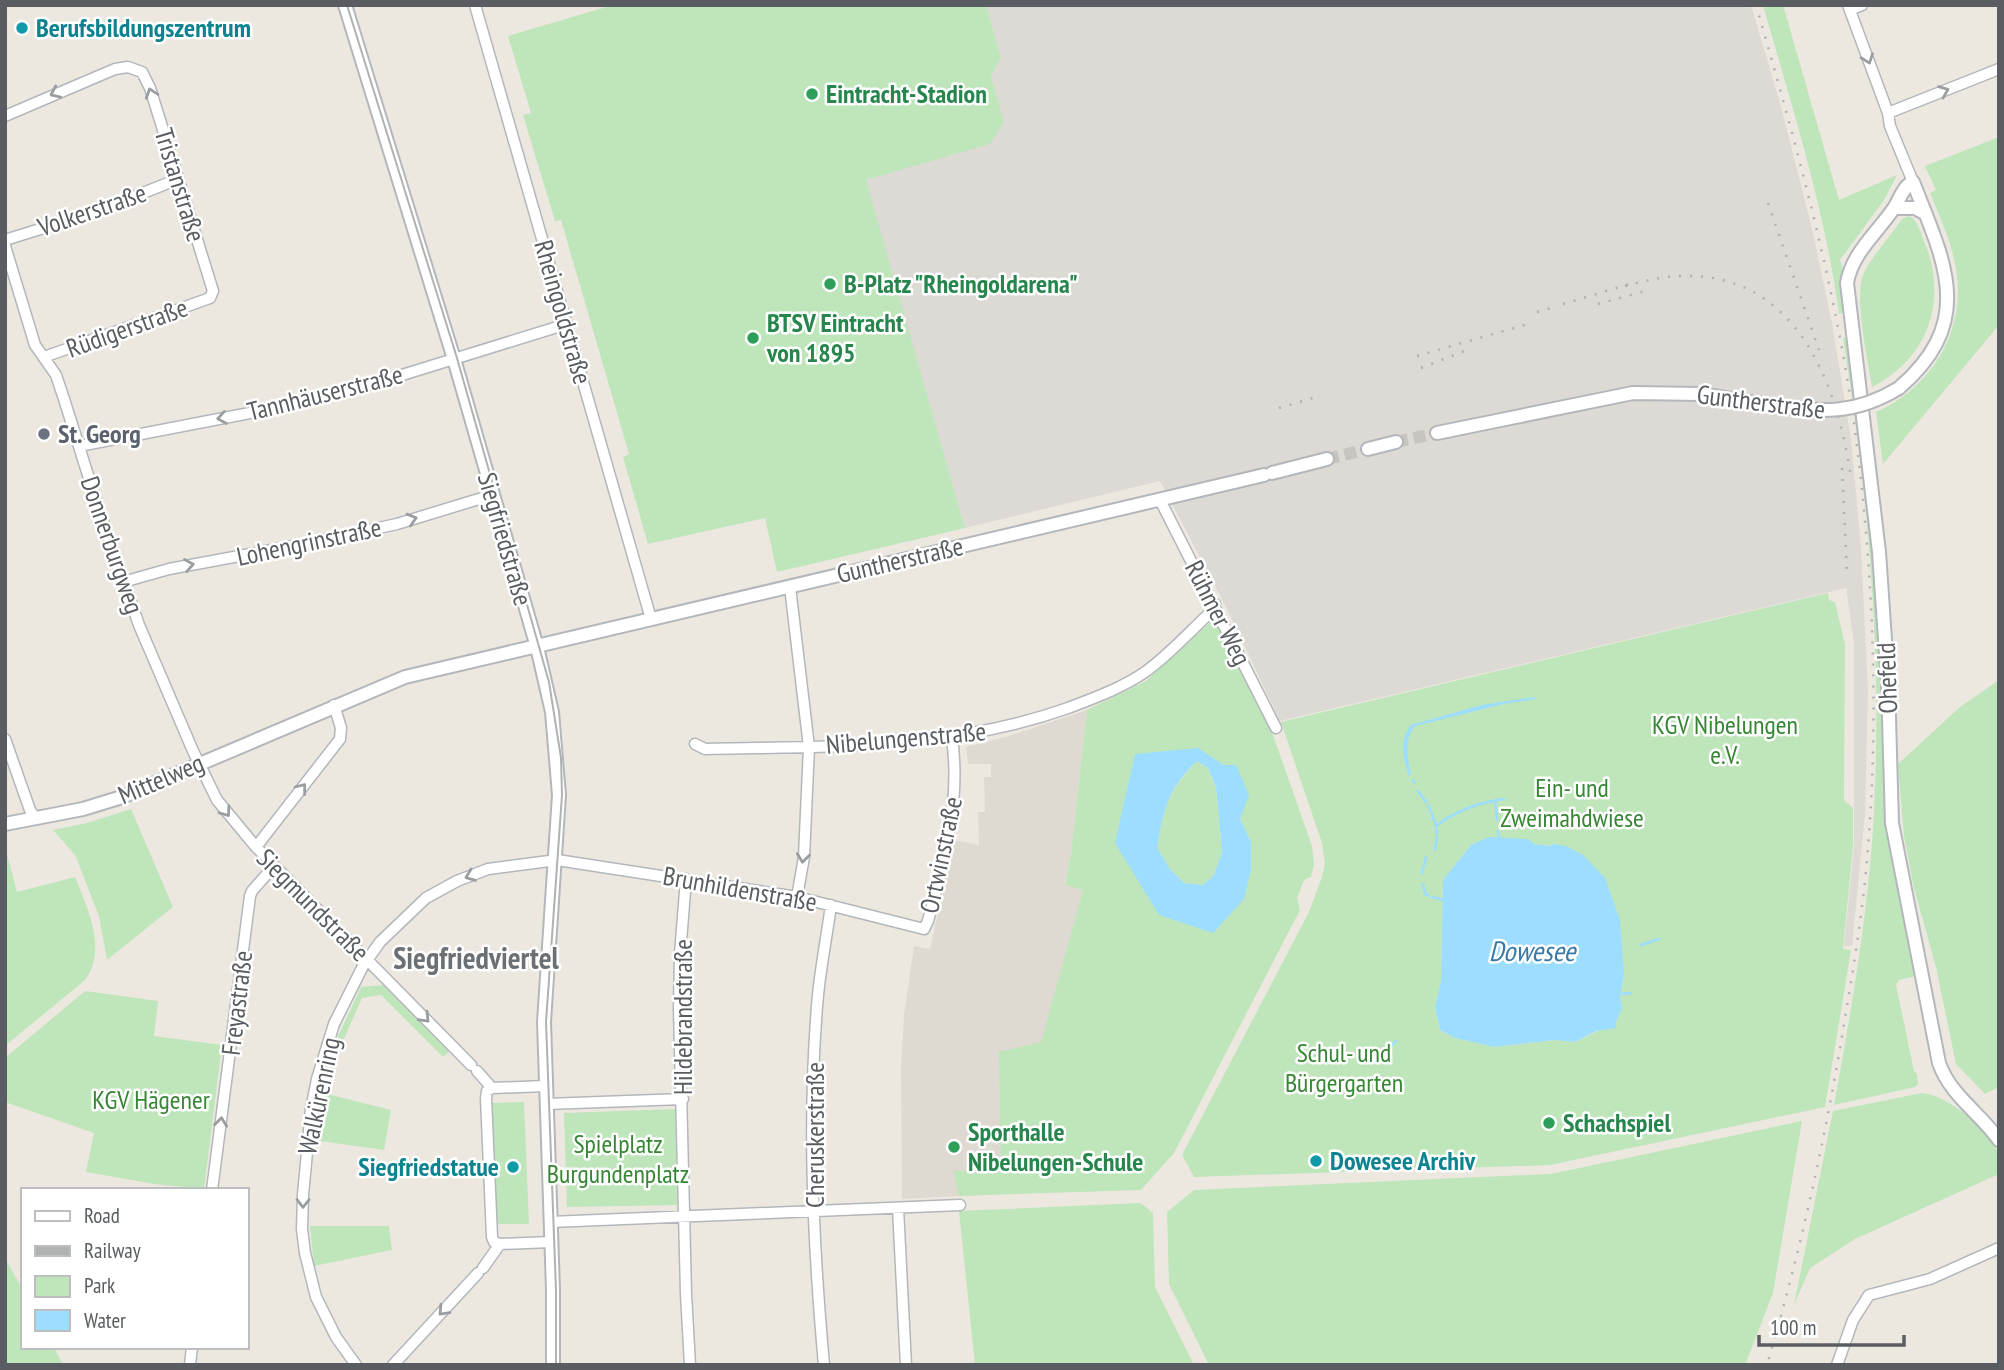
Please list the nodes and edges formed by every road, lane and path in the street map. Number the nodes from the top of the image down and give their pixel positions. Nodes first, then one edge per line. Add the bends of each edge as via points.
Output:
1 (475, 5) edge
2 (1862, 5) edge
3 (345, 6) edge
4 (1849, 8) edge
5 (1999, 69) edge
6 (1888, 113) junction
7 (5, 116) edge
8 (178, 179) junction
9 (1913, 181) junction
10 (1918, 195) junction
11 (1894, 208) junction
12 (1926, 214) junction
13 (5, 240) edge
14 (5, 246) edge
15 (210, 298) joint
16 (567, 324) junction
17 (44, 357) junction
18 (454, 359) junction
19 (1437, 433) tunnel mouth
20 (1396, 442) tunnel mouth
21 (79, 446) junction
22 (1368, 449) tunnel mouth
23 (1328, 459) tunnel mouth
24 (492, 495) junction
25 (1160, 500) junction
26 (123, 582) junction
27 (790, 587) junction
28 (1215, 604) junction
29 (651, 619) junction
30 (537, 647) junction
31 (334, 705) junction
32 (1276, 728) dead end
33 (952, 738) junction
34 (5, 739) edge
35 (695, 744) dead end
36 (809, 747) junction
37 (198, 763) junction
38 (35, 818) junction
39 (5, 824) edge
40 (256, 847) junction
41 (554, 860) junction
42 (274, 866) junction
43 (686, 878) junction
44 (797, 897) junction
45 (831, 905) junction
46 (924, 929) joint
47 (367, 959) junction
48 (545, 1086) junction
49 (492, 1088) junction
50 (683, 1099) junction
51 (546, 1104) junction
52 (1999, 1140) edge
53 (212, 1188) edge
54 (960, 1205) dead end
55 (898, 1208) junction
56 (815, 1211) junction
57 (685, 1216) junction
58 (550, 1222) junction
59 (551, 1242) junction
60 (500, 1244) junction
61 (1999, 1248) edge
62 (356, 1365) edge
63 (393, 1365) edge
64 (553, 1365) edge
65 (690, 1365) edge
66 (824, 1365) edge
67 (906, 1365) edge
68 (1837, 1365) edge

1 - 16 street, Rheingoldstraße
2 - 4 street
3 - 18 street, Siegfriedstraße
4 -> 6 street
6 -> 5 street
6 - 9 street
8 -> 7 street, Tristanstraße via 142,72 115,69
8 - 13 street, Volkerstraße via 98,211
8 - 15 street, Tristanstraße via 213,291
9 - 10 street, Guntherstraße
9 - 11 street, Ohefeld
10 - 11 street, Ohefeld
10 - 12 street, Guntherstraße
11 - 12 street via 1915,208
11 - 52 street, Ohefeld via 1853,264 1846,293 1881,574 1892,823 1939,1063 1955,1092
12 - 19 street, Guntherstraße, bridge via 1947,278 1942,326 1915,373 1878,400 1845,410 1818,411 1702,394 1633,393
14 - 17 street, Donnerburgweg via 35,345
15 - 17 street, Rüdigerstraße
16 - 18 street, Tannhäuserstraße
16 - 29 street, Rheingoldstraße
17 - 21 street, Donnerburgweg via 56,375
18 -> 21 street, Tannhäuserstraße via 360,388
18 - 24 street, Siegfriedstraße
20 - 22 street
21 - 26 street, Donnerburgweg
23 - 25 street, Guntherstraße
26 -> 24 street, Lohengrinstraße via 397,524
24 - 30 street, Siegfriedstraße
25 - 27 street, Guntherstraße
25 - 28 street, Rühmer Weg
26 - 37 street, Donnerburgweg
27 - 29 street, Guntherstraße
27 - 36 street
28 - 32 street, Rühmer Weg
28 - 33 street, Nibelungenstraße via 1161,659 1114,689 1026,722
29 - 30 street, Guntherstraße
30 - 31 street, Guntherstraße via 405,677
30 - 41 street, Siegfriedstraße via 556,743 559,795
31 - 37 street, Mittelweg
40 -> 31 street via 340,739
33 - 36 street, Nibelungenstraße
33 - 46 street, Ortwinstraße via 954,808
34 - 38 street
35 - 36 street, Nibelungenstraße via 705,749
36 -> 44 street via 804,858
37 - 38 street, Mittelweg via 100,804
37 -> 40 street, Siegmundstraße via 217,800
38 - 39 street, Mittelweg
40 - 42 street, Siegmundstraße
41 - 43 street, Brunhildenstraße
41 -> 47 street, Walkürenring via 499,867 442,888 408,914
41 - 48 street, Siegfriedstraße via 544,1022
42 - 47 street, Siegmundstraße
53 -> 42 street, Freyastraße via 251,894
43 - 44 street, Brunhildenstraße
43 - 50 street, Hildebrandstraße via 680,981
44 - 45 street, Brunhildenstraße
45 - 46 street, Brunhildenstraße
45 - 56 street, Cheruskerstraße via 814,1059
47 -> 49 street, Siegmundstraße
47 -> 62 street, Walkürenring via 334,1024 317,1079 303,1195 304,1241 316,1297
48 - 49 street
48 - 51 street, Siegfriedstraße
49 - 60 street via 486,1098 492,1237
50 - 51 street
50 - 57 street, Hildebrandstraße
51 - 58 street, Siegfriedstraße
54 - 55 street
55 - 56 street
55 - 67 street
56 - 57 street
56 - 66 street, Cheruskerstraße
57 - 58 street
57 - 65 street, Hildebrandstraße
58 - 59 street, Siegfriedstraße
59 - 60 street
59 - 64 street, Siegfriedstraße
60 -> 63 street
61 - 68 street via 1930,1279 1869,1295 1853,1320

